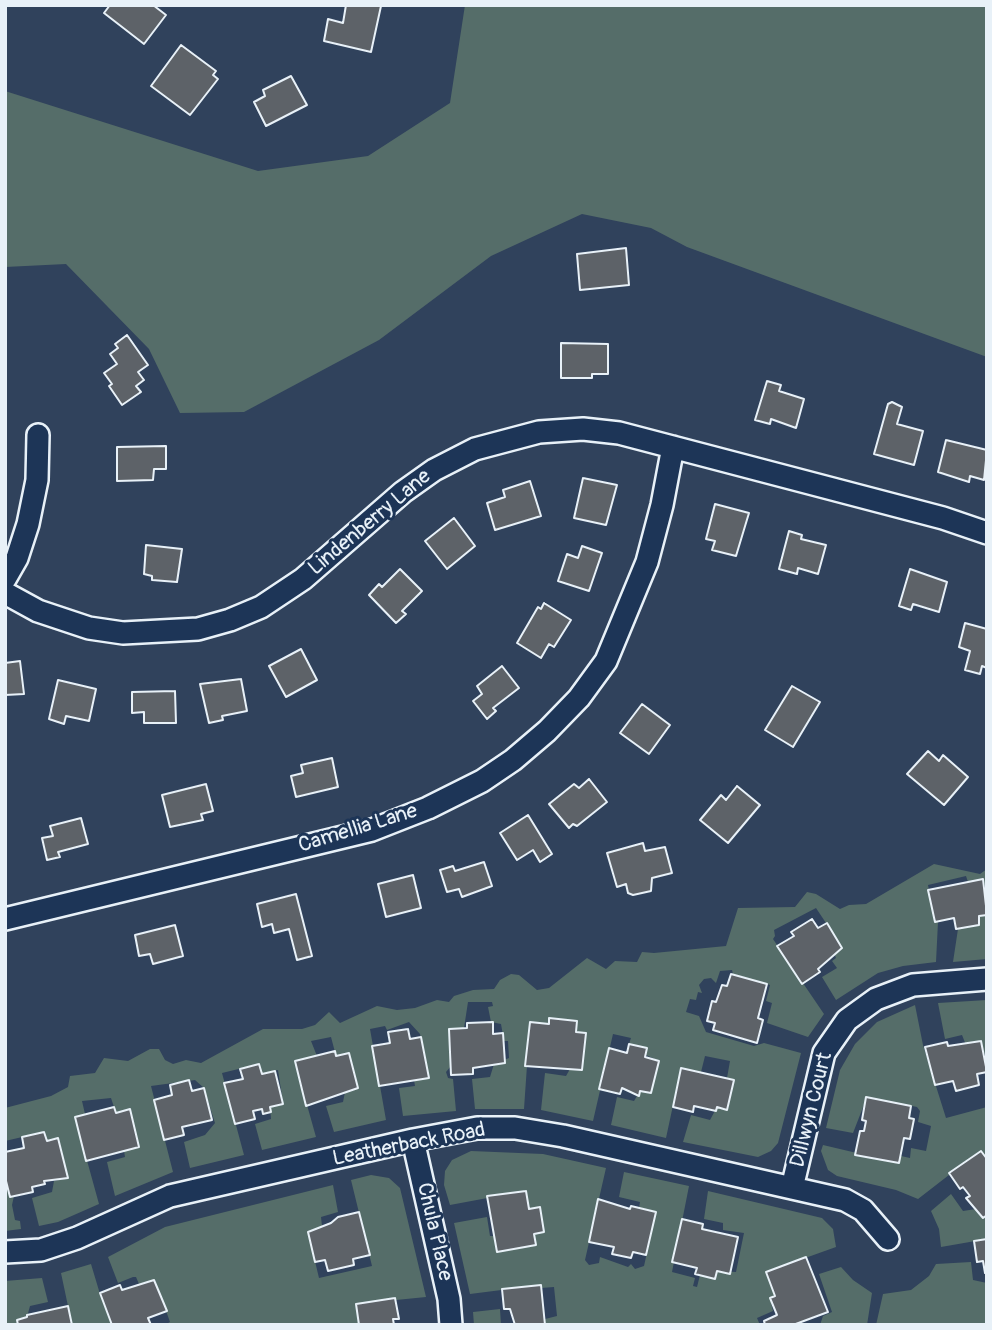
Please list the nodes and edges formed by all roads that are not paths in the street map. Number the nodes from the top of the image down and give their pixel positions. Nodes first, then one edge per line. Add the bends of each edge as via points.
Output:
1 (38, 435) dead end
2 (673, 447) junction
3 (987, 533) edge
4 (5, 579) edge
5 (5, 593) edge
6 (5, 919) edge
7 (987, 979) edge
8 (413, 1140) junction
9 (792, 1188) junction
10 (888, 1239) dead end
11 (5, 1252) edge
12 (451, 1325) edge

1 - 4 street via 37,480 28,524
2 - 3 street, Lindenberry Lane
2 - 5 street, Lindenberry Lane via 583,429 539,432 475,449 403,492 341,548 261,607 198,629 135,633 89,628 38,611
2 - 6 street, Camellia Lane via 647,562 606,661 555,723 513,760 428,808 372,830
7 - 9 street, Dillwyn Court via 913,985 876,999 847,1020 824,1053
8 - 9 street, Leatherback Road via 477,1128 515,1128
8 - 11 street, Leatherback Road via 170,1196 77,1238 41,1250
8 - 12 street, Chula Place
9 - 10 street, Leatherback Road via 845,1200 863,1210

